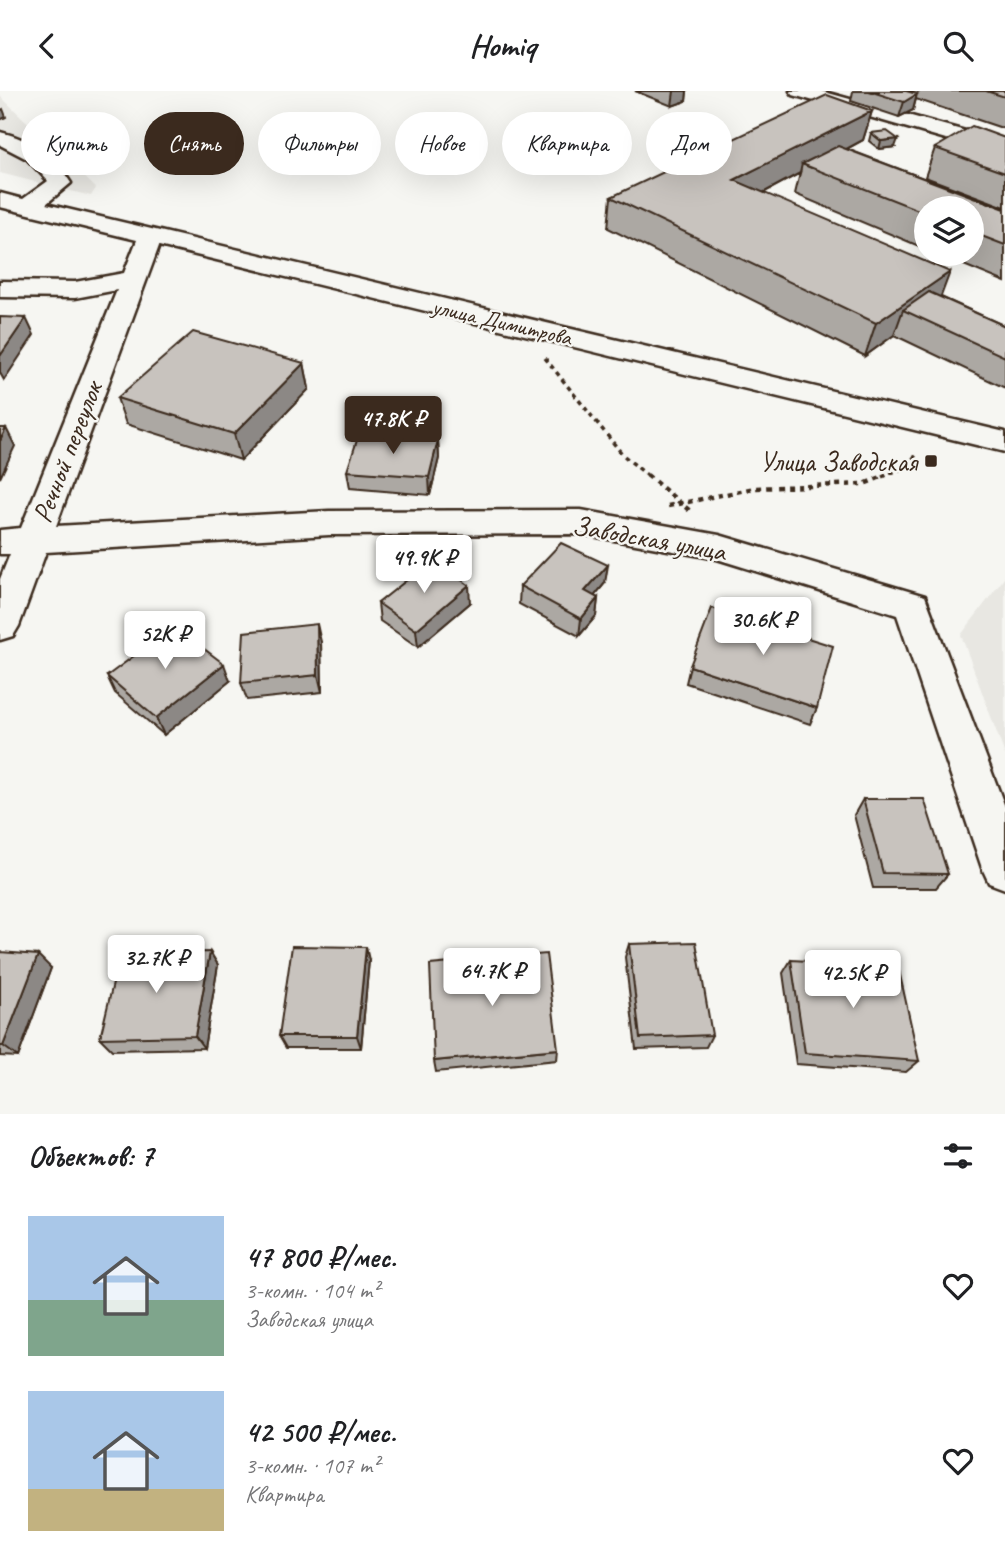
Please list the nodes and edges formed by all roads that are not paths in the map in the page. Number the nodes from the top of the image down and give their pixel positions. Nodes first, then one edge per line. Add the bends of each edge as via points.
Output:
1 (800, 91) edge
2 (0, 138) edge
3 (1005, 150) edge
4 (0, 200) edge
5 (27, 207) junction
6 (149, 238) junction
7 (134, 279) junction
8 (0, 289) edge
9 (1005, 442) edge
10 (16, 542) edge
11 (0, 626) edge
12 (1005, 868) edge

1 - 3 street
2 - 5 street via 15,141 52,168 60,183
4 - 5 street, улица Димитрова
5 - 6 street, улица Димитрова
6 - 7 street, Речной переулок
6 - 9 street, улица Димитрова
7 - 8 street via 75,289
7 - 10 street, Речной переулок
10 - 11 street, Речной переулок
10 - 12 street, Заводская улица via 329,523 581,522 719,547 912,606

